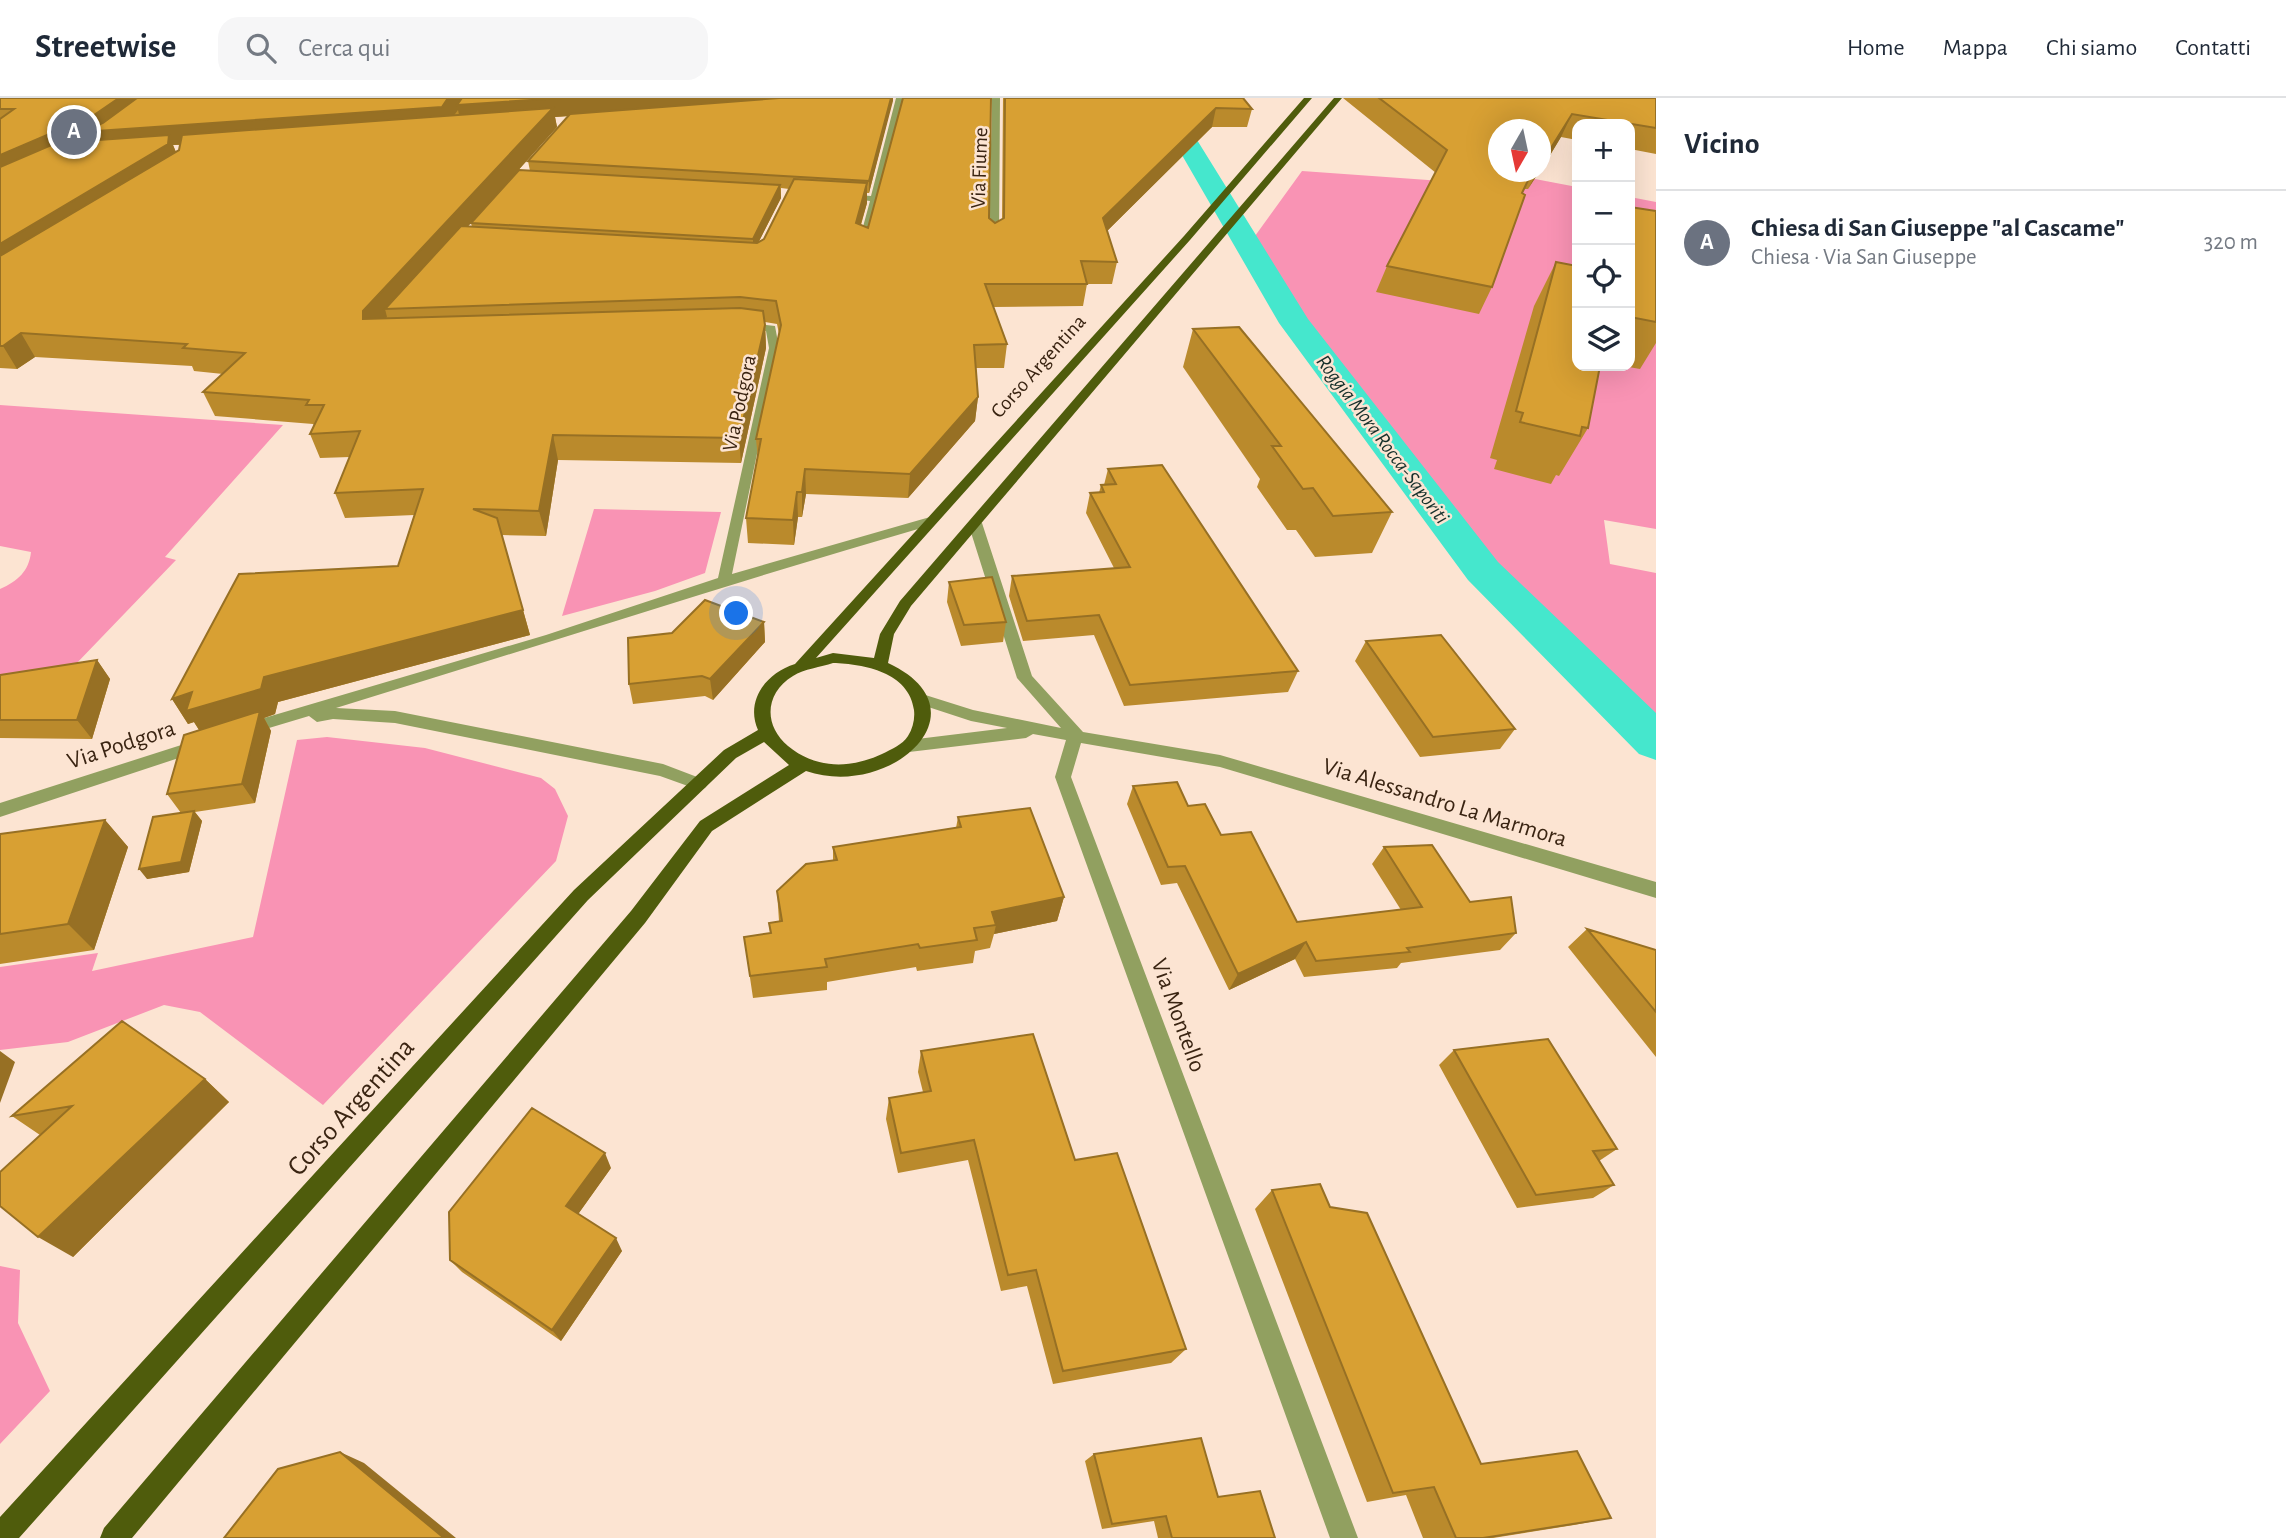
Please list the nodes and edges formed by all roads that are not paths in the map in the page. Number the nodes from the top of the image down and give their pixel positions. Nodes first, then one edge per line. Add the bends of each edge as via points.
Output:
1 (901, 98) edge
2 (996, 98) edge
3 (1308, 98) edge
4 (1338, 98) edge
5 (826, 196) edge
6 (874, 199) junction
7 (994, 239) edge
8 (863, 245) edge
9 (729, 325) edge
10 (930, 521) junction
11 (975, 523) junction
12 (724, 581) junction
13 (802, 664) junction
14 (880, 665) junction
15 (919, 698) junction
16 (258, 726) junction
17 (1040, 730) junction
18 (764, 734) junction
19 (1076, 734) junction
20 (909, 747) junction
21 (803, 765) junction
22 (699, 784) junction
23 (0, 810) edge
24 (1656, 890) edge
25 (0, 1538) edge
26 (114, 1538) edge
27 (1344, 1538) edge

1 - 6 street
2 - 7 street, Via Fiume
3 - 10 main road, Corso Argentina
4 - 11 main road
5 - 6 street
6 - 8 street
9 - 12 street, Via Podgora via 771,328 774,348
10 - 12 street, Via Podgora
10 - 13 main road, Corso Argentina
11 - 14 main road via 905,604 887,634
11 - 19 street via 1025,678
12 - 16 street, Via Podgora
13 - 14 main road via 833,658
13 - 18 main road via 785,673 764,695 760,707
14 - 15 main road via 911,685
15 - 17 street
15 - 20 main road via 923,712 920,730
16 - 22 street, Via Podgora via 333,713 395,717 663,770
16 - 23 street, Via Podgora
17 - 19 street, Via Alessandro La Marmora
17 - 20 street
18 - 21 main road via 779,751
18 - 22 main road, Corso Argentina via 730,754
19 - 24 street, Via Alessandro La Marmora via 1220,761
19 - 27 street, Via Montello via 1063,778
20 - 21 main road via 890,761 856,771
21 - 26 main road via 706,826 638,917
22 - 25 main road, Corso Argentina via 581,895

